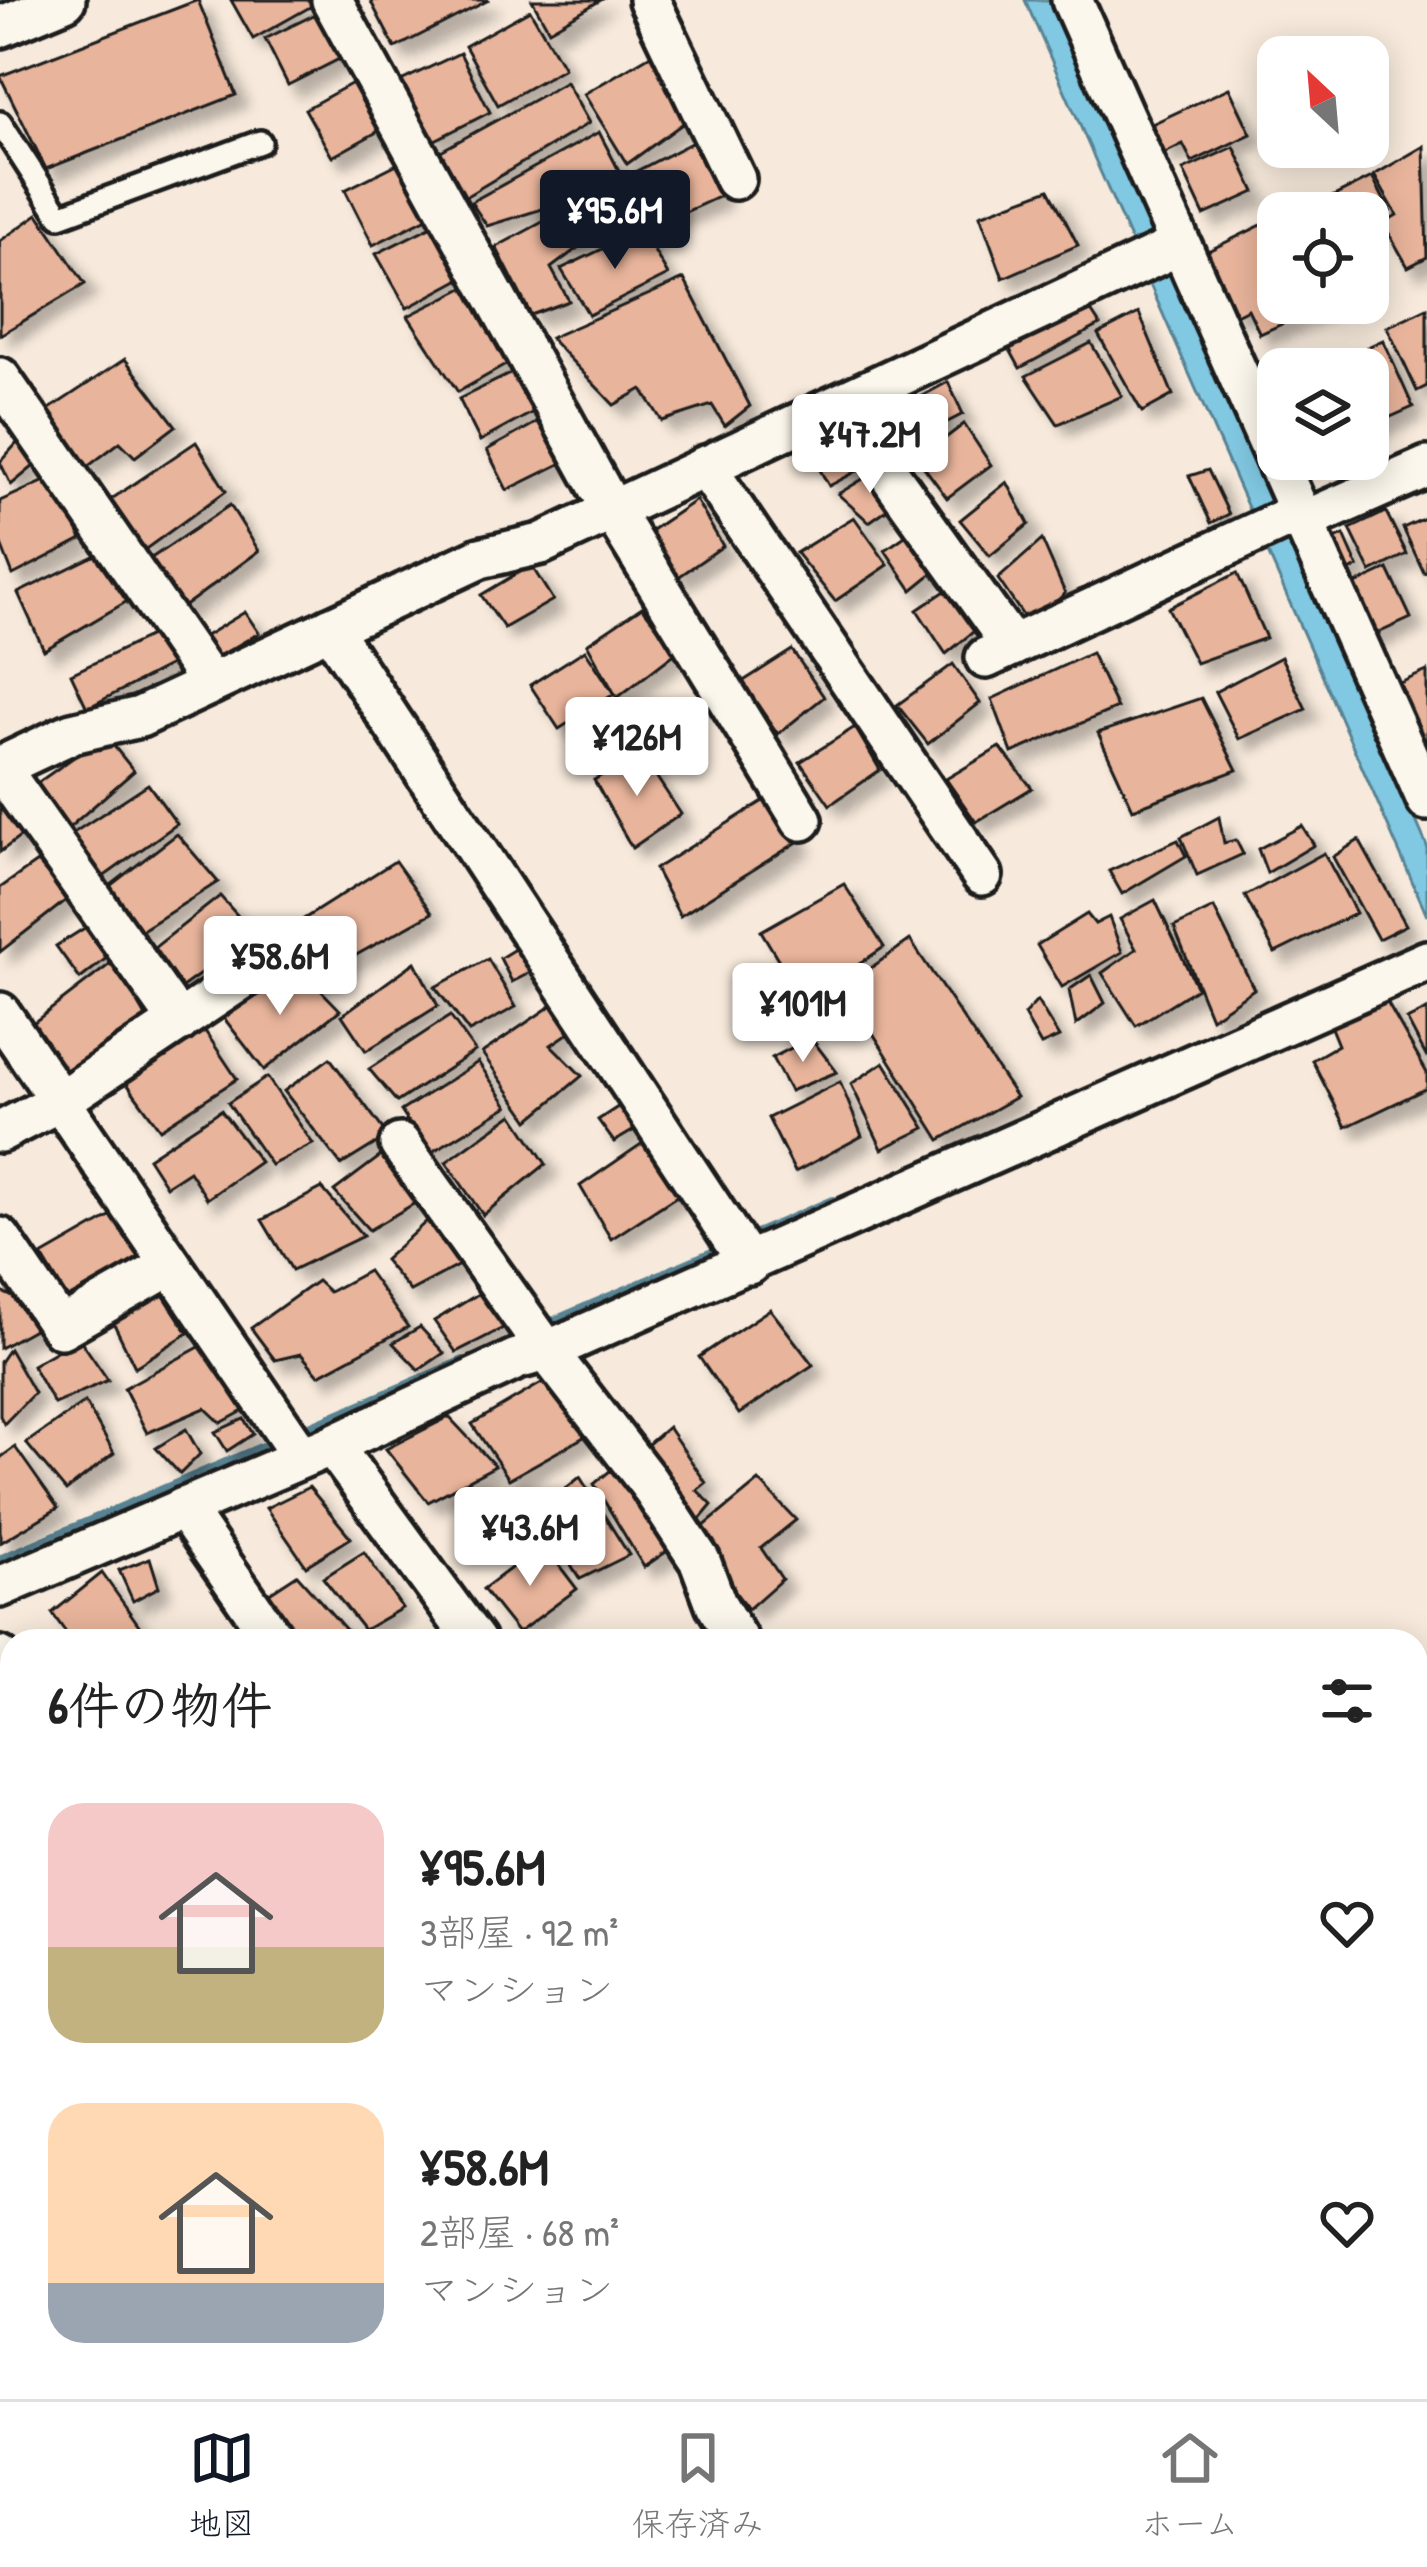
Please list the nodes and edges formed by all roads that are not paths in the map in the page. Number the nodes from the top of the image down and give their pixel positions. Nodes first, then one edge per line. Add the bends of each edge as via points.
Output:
1 (332, 0) edge
2 (649, 0) edge
3 (1072, 0) edge
4 (51, 2) edge
5 (0, 27) edge
6 (0, 123) edge
7 (260, 142) dead end
8 (735, 178) dead end
9 (1162, 252) junction
10 (0, 378) edge
11 (705, 466) junction
12 (1427, 467) edge
13 (892, 478) dead end
14 (612, 510) junction
15 (1298, 516) junction
16 (330, 628) junction
17 (211, 684) junction
18 (0, 767) edge
19 (1427, 800) edge
20 (802, 820) dead end
21 (982, 875) dead end
22 (1427, 961) edge
23 (262, 965) dead end
24 (0, 1013) edge
25 (179, 1022) junction
26 (60, 1101) junction
27 (0, 1132) edge
28 (400, 1144) dead end
29 (0, 1238) edge
30 (171, 1264) junction
31 (749, 1264) junction
32 (547, 1351) junction
33 (317, 1451) junction
34 (183, 1508) junction
35 (0, 1587) edge
36 (267, 1629) edge
37 (465, 1629) edge
38 (731, 1629) edge

1 - 14 street
2 - 8 street
3 - 9 street
4 - 5 street
6 - 7 lane via 60,216
9 - 11 street
9 - 15 street
10 - 17 street
11 - 14 street
11 - 21 street
12 - 15 street
13 - 15 street via 999,652
14 - 16 street via 541,544 480,558
14 - 20 street
15 - 19 street
16 - 17 street
16 - 31 street
17 - 18 street
18 - 25 street
22 - 31 street
23 - 25 street
24 - 26 street
25 - 26 street
26 - 27 street
26 - 30 street
28 - 32 street
29 - 30 street via 61,1328
30 - 33 street
31 - 32 street
32 - 33 street
32 - 38 street via 700,1561
33 - 34 street
33 - 37 street
34 - 35 street
34 - 36 street

